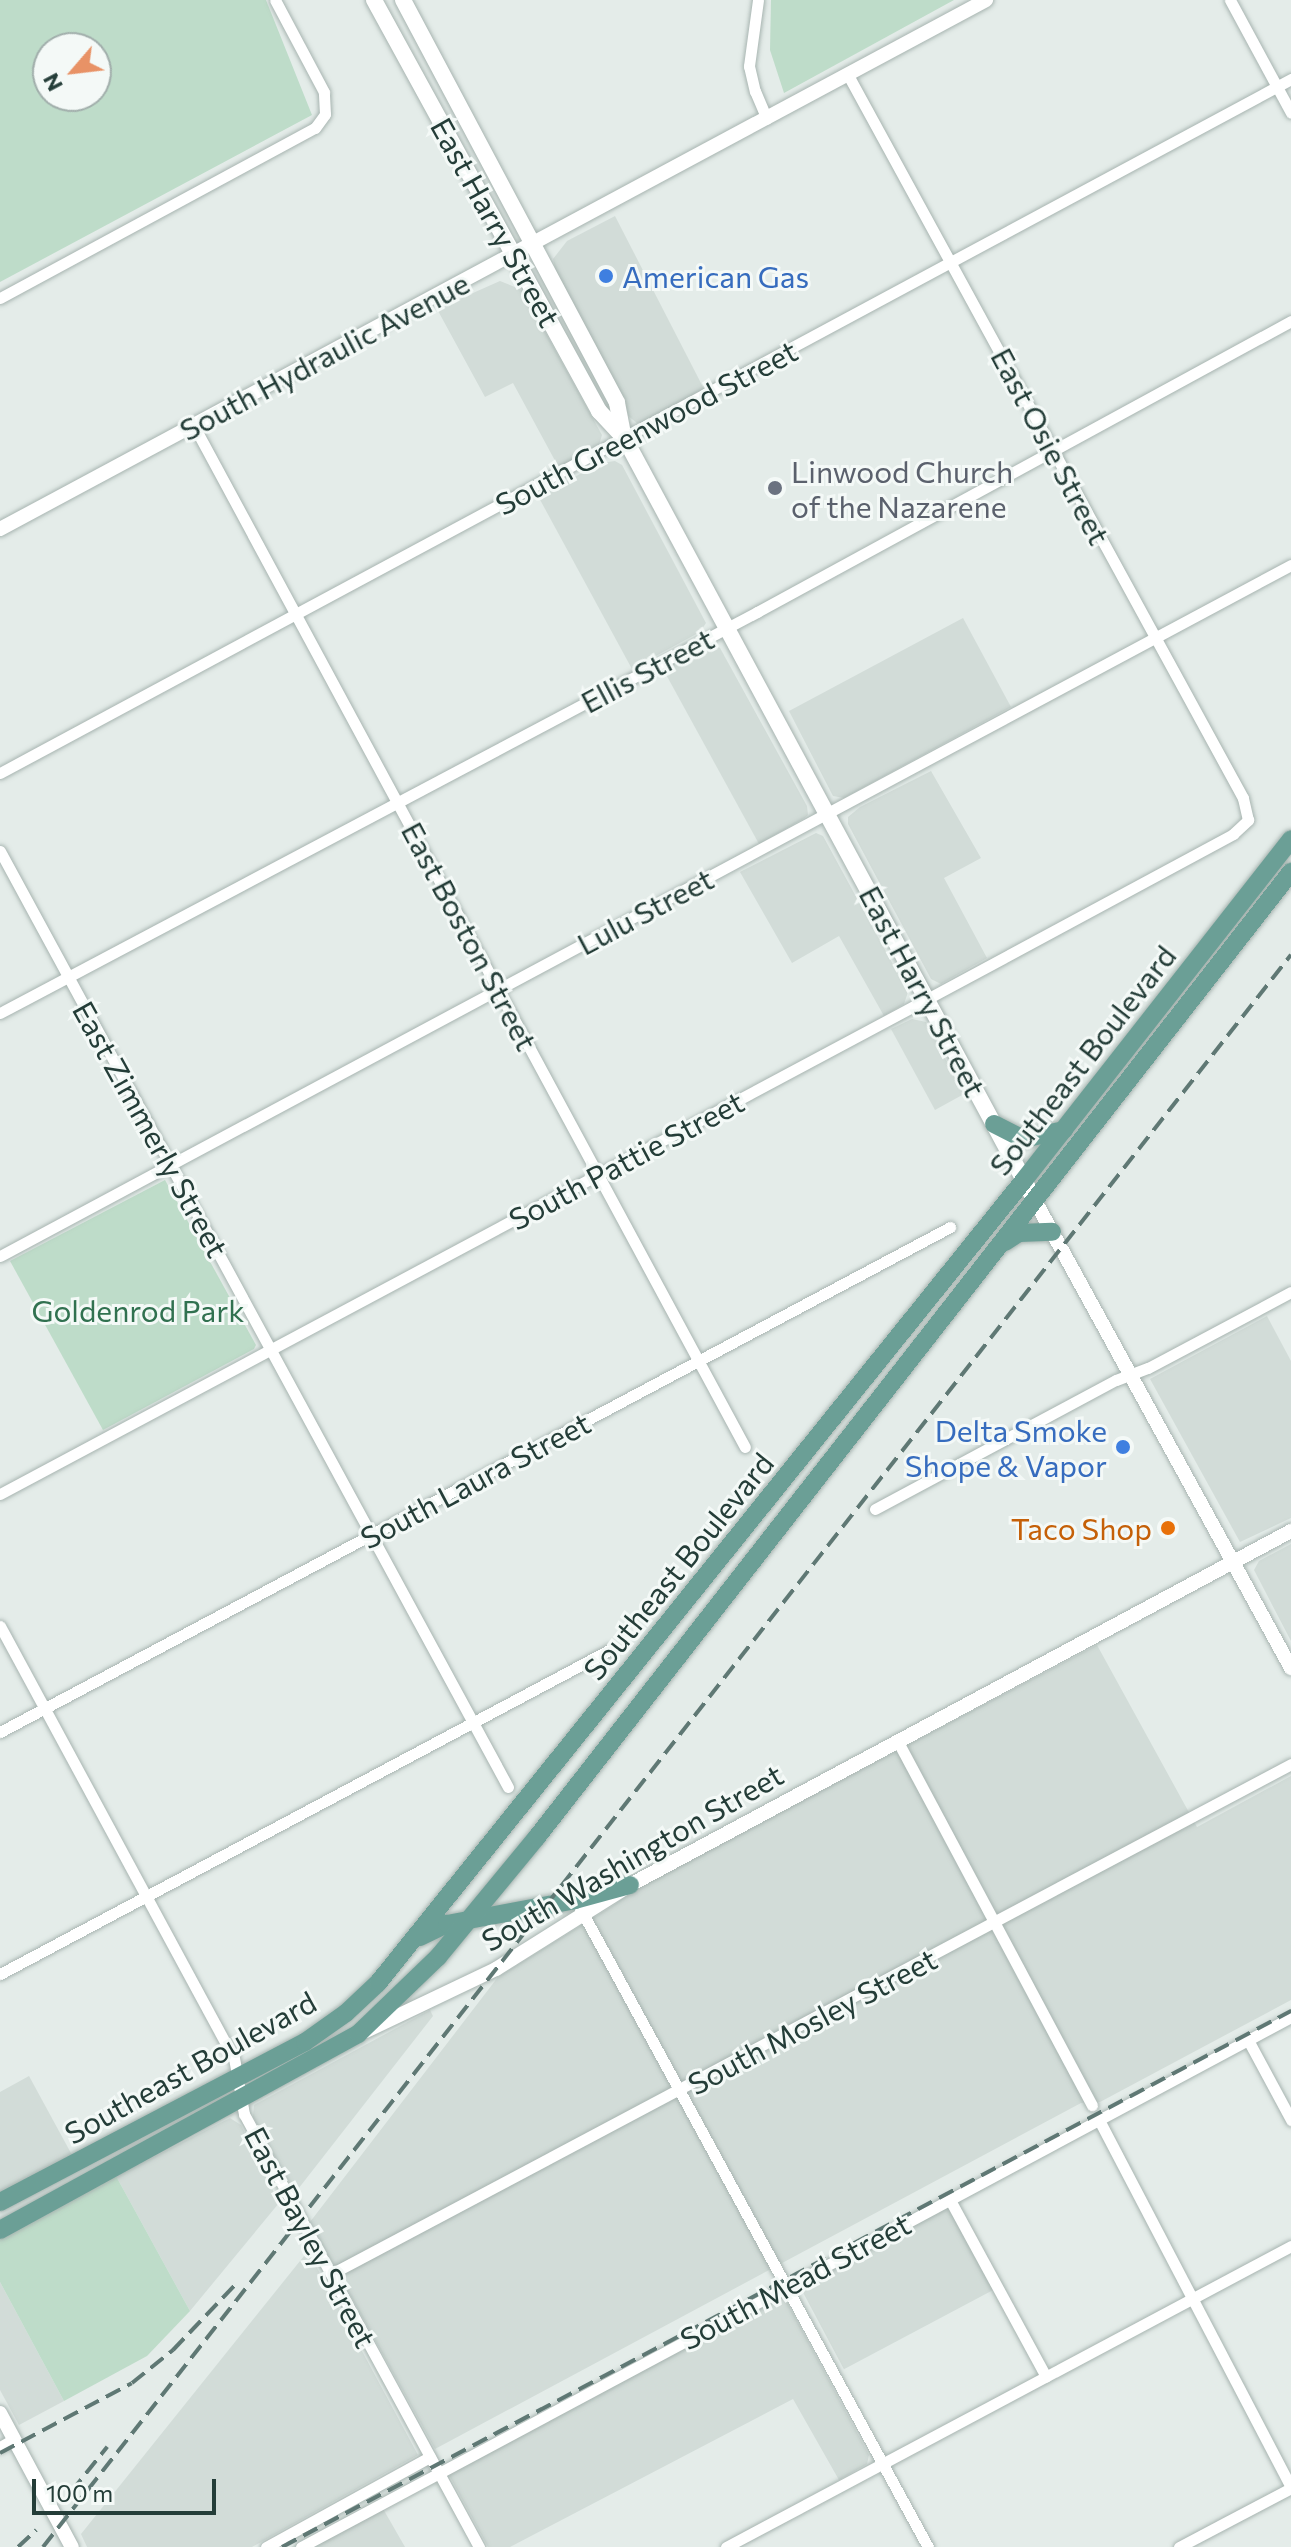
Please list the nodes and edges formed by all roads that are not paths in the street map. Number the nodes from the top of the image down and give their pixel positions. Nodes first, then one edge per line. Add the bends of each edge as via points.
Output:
1 (275, 0) edge
2 (374, 0) edge
3 (403, 0) edge
4 (758, 0) edge
5 (986, 0) edge
6 (1230, 0) edge
7 (848, 75) junction
8 (1291, 79) edge
9 (1277, 86) junction
10 (1291, 113) edge
11 (767, 119) junction
12 (535, 243) junction
13 (513, 255) junction
14 (951, 262) junction
15 (0, 298) edge
16 (1291, 321) edge
17 (194, 426) junction
18 (625, 439) junction
19 (1053, 450) junction
20 (0, 529) edge
21 (1291, 565) edge
22 (296, 614) junction
23 (726, 628) junction
24 (1154, 637) junction
25 (0, 773) edge
26 (398, 802) junction
27 (827, 814) junction
28 (1248, 820) joint
29 (1291, 839) edge
30 (0, 851) edge
31 (1291, 872) edge
32 (68, 977) junction
33 (499, 989) junction
34 (927, 999) junction
35 (0, 1013) edge
36 (994, 1124) junction
37 (1064, 1130) junction
38 (170, 1165) junction
39 (599, 1174) junction
40 (1024, 1180) junction
41 (1034, 1199) junction
42 (950, 1227) dead end
43 (1052, 1232) junction
44 (996, 1248) junction
45 (0, 1256) edge
46 (1291, 1292) edge
47 (270, 1350) junction
48 (701, 1361) junction
49 (1131, 1374) junction
50 (745, 1447) dead end
51 (0, 1494) edge
52 (875, 1509) dead end
53 (1291, 1531) edge
54 (372, 1535) junction
55 (1234, 1562) junction
56 (0, 1626) edge
57 (611, 1649) dead end
58 (1291, 1668) edge
59 (45, 1708) junction
60 (474, 1722) junction
61 (0, 1732) edge
62 (897, 1740) junction
63 (1291, 1764) edge
64 (508, 1787) dead end
65 (630, 1885) joint
66 (147, 1896) junction
67 (580, 1907) junction
68 (472, 1919) junction
69 (994, 1922) junction
70 (411, 1942) junction
71 (0, 1974) edge
72 (1291, 2017) edge
73 (358, 2034) junction
74 (1248, 2040) junction
75 (238, 2075) junction
76 (680, 2092) junction
77 (244, 2099) junction
78 (1092, 2105) dead end
79 (1099, 2120) junction
80 (1291, 2120) edge
81 (950, 2200) junction
82 (0, 2202) edge
83 (0, 2230) edge
84 (1291, 2246) edge
85 (331, 2274) junction
86 (787, 2285) junction
87 (1194, 2298) junction
88 (1046, 2377) junction
89 (0, 2413) edge
90 (14, 2439) junction
91 (0, 2447) edge
92 (430, 2457) junction
93 (883, 2465) junction
94 (438, 2472) junction
95 (1291, 2487) edge
96 (72, 2547) edge
97 (266, 2547) edge
98 (301, 2547) edge
99 (479, 2547) edge
100 (726, 2547) edge
101 (928, 2547) edge
102 (1179, 2547) edge

1 - 15 street via 324,92 325,114 315,128
2 - 13 main road, East Harry Street
3 - 12 main road, East Harry Street
4 - 11 street via 749,66
5 - 7 street, South Hydraulic Avenue
6 - 9 street
7 - 11 street, South Hydraulic Avenue
7 - 14 street, East Osie Street
8 - 9 street, South Greenwood Street
9 - 10 street
9 - 14 street, South Greenwood Street
11 - 12 street, South Hydraulic Avenue
12 - 13 street, South Hydraulic Avenue
12 - 18 main road, East Harry Street via 617,403
13 - 17 street, South Hydraulic Avenue
13 - 18 main road, East Harry Street via 599,411
14 - 18 street, South Greenwood Street
14 - 19 street, East Osie Street
16 - 19 street, Ellis Street
17 - 20 street, South Hydraulic Avenue
17 - 22 street, East Boston Street
18 - 22 street, South Greenwood Street
18 - 23 main road, East Harry Street
19 - 23 street, Ellis Street
19 - 24 street, East Osie Street
21 - 24 street, Lulu Street
22 - 25 street, South Greenwood Street
22 - 26 street, East Boston Street
23 - 26 street, Ellis Street
23 - 27 main road, East Harry Street
24 - 27 street, Lulu Street
24 - 28 street, East Osie Street via 1243,798
26 - 32 street, Ellis Street
26 - 33 street, East Boston Street
27 - 33 street, Lulu Street
27 - 34 main road, East Harry Street
28 - 34 street, South Pattie Street via 1233,834
29 - 37 main road, Southeast Boulevard
30 - 32 street, East Zimmerly Street
31 - 41 main road, Southeast Boulevard
32 - 35 street, Ellis Street
32 - 38 street, East Zimmerly Street
33 - 38 street, Lulu Street
33 - 39 street, East Boston Street
34 - 36 main road, East Harry Street
34 - 39 street, South Pattie Street
36 - 37 main road via 1023,1139
36 - 40 main road, East Harry Street
37 - 40 main road, Southeast Boulevard
38 - 45 street, Lulu Street
38 - 47 street, East Zimmerly Street
39 - 47 street, South Pattie Street
39 - 48 street, East Boston Street
40 - 41 main road, East Harry Street
40 - 70 main road, Southeast Boulevard
41 - 43 street, East Harry Street
41 - 44 main road, Southeast Boulevard
42 - 48 street, South Laura Street
43 - 44 main road via 1019,1233
43 - 49 street, East Harry Street
44 - 68 main road, Southeast Boulevard
46 - 49 street
47 - 51 street, South Pattie Street
47 - 54 street, East Zimmerly Street
48 - 50 street, East Boston Street
48 - 54 street, South Laura Street
49 - 52 street
49 - 55 street, East Harry Street
53 - 55 street, South Washington Street
54 - 59 street, South Laura Street
54 - 60 street, East Zimmerly Street
55 - 58 street, East Harry Street
55 - 62 street, South Washington Street
56 - 59 street, East Bayley Street
57 - 60 street
59 - 61 street, South Laura Street
59 - 66 street, East Bayley Street
60 - 64 street, East Zimmerly Street
60 - 66 street
62 - 65 street, South Washington Street
62 - 69 street
63 - 69 street, South Mosley Street
65 - 67 main road
66 - 71 street
66 - 75 street, East Bayley Street via 234,2058
67 - 68 main road
67 - 73 street, South Washington Street via 496,1969
67 - 76 street
68 - 70 main road via 447,1924
68 - 73 main road, Southeast Boulevard
69 - 76 street, South Mosley Street
69 - 78 street
70 - 75 main road, Southeast Boulevard via 346,2013 305,2042
72 - 74 street, South Mead Street
73 - 77 main road, South Washington Street
74 - 79 street, South Mead Street
74 - 80 street
75 - 77 street, East Bayley Street
75 - 82 main road, Southeast Boulevard
76 - 85 street, South Mosley Street
76 - 86 street
77 - 83 main road, South Washington Street
77 - 85 street, East Bayley Street via 244,2114
79 - 81 street, South Mead Street
79 - 87 street
81 - 86 street, South Mead Street
81 - 88 street
84 - 87 street
85 - 92 street, East Bayley Street
86 - 93 street
86 - 94 street, South Mead Street
87 - 88 street
87 - 95 street
88 - 93 street
89 - 90 street
90 - 91 street
90 - 96 street
92 - 94 street, East Bayley Street
92 - 97 street
93 - 100 street
93 - 101 street
94 - 98 street, South Mead Street
94 - 99 street, East Bayley Street
95 - 102 street

